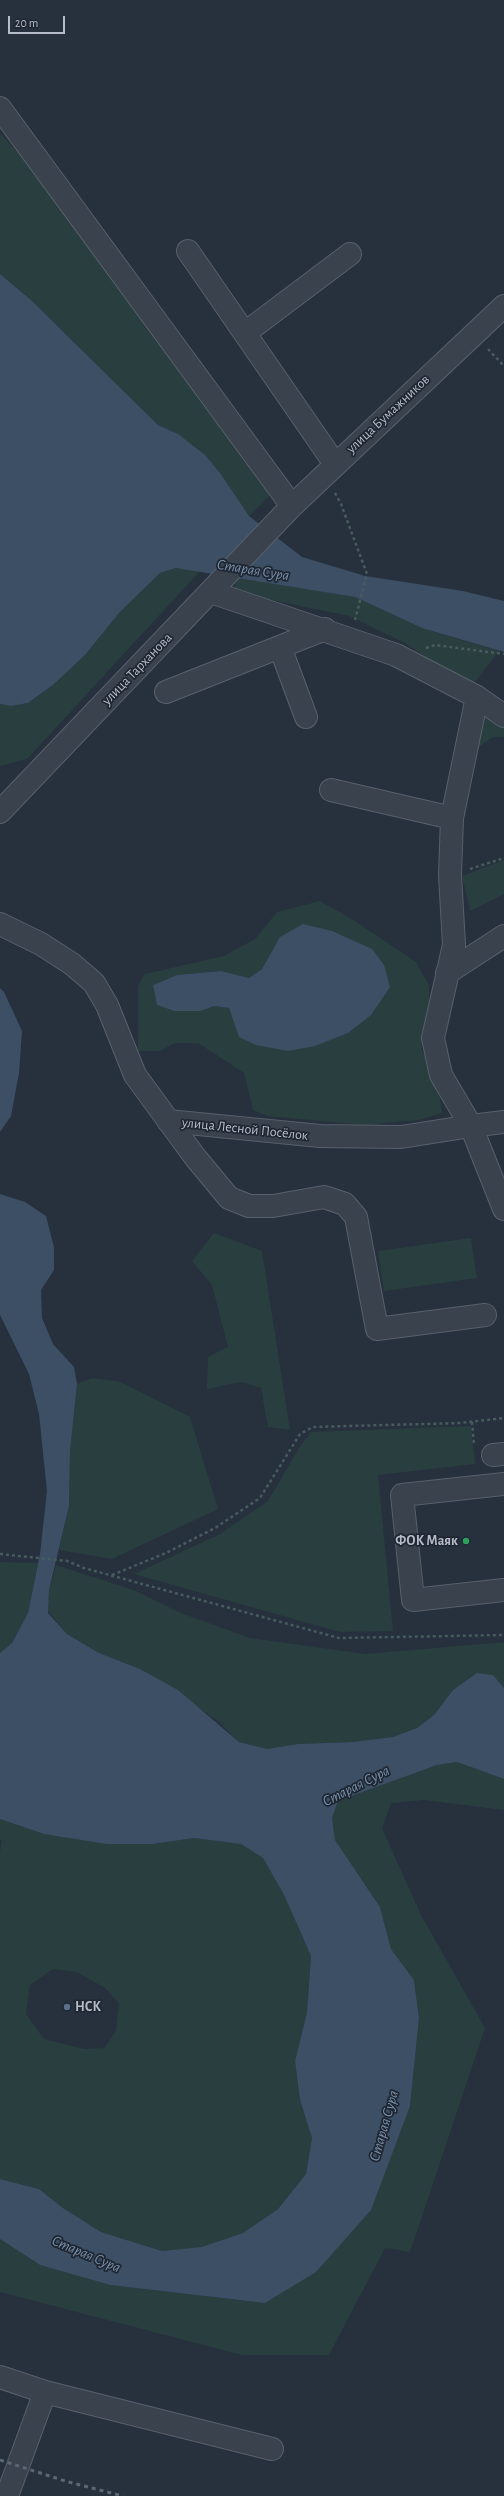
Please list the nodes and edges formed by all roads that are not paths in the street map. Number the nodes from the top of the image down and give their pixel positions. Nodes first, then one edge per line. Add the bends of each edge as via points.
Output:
1 (0, 108) edge
2 (188, 251) dead end
3 (350, 254) dead end
4 (504, 306) edge
5 (245, 333) junction
6 (335, 464) junction
7 (292, 506) junction
8 (274, 525) joint
9 (211, 592) junction
10 (325, 629) junction
11 (280, 647) junction
12 (166, 692) dead end
13 (477, 697) junction
14 (306, 716) dead end
15 (504, 716) edge
16 (331, 790) dead end
17 (0, 812) edge
18 (452, 818) junction
19 (0, 924) edge
20 (504, 936) edge
21 (447, 973) junction
22 (168, 1121) junction
23 (504, 1122) edge
24 (471, 1126) junction
25 (504, 1209) edge
26 (485, 1315) dead end
27 (504, 1484) edge
28 (504, 1590) edge
29 (0, 2377) edge
30 (45, 2392) junction
31 (272, 2449) dead end
32 (7, 2496) edge

1 - 7 street
2 - 5 street
3 - 5 street
4 - 6 street, улица Бумажников
5 - 6 street
6 - 7 street, улица Бумажников
7 - 8 street, улица Бумажников
8 - 9 street, улица Тарханова
9 - 10 street
9 - 17 street, улица Тарханова
10 - 11 street
10 - 13 street via 396,655
11 - 12 street
11 - 14 street
13 - 15 street
13 - 18 street
16 - 18 street
18 - 21 street via 450,874 454,945
19 - 22 street, улица Лесной Посёлок via 47,948 72,964 94,983 107,1005 135,1075
20 - 21 street
21 - 24 street via 433,1038 441,1075
22 - 24 street, улица Лесной Посёлок via 320,1136 402,1137
22 - 26 street via 228,1198 249,1206 273,1206 324,1197 345,1204 356,1217 377,1329
23 - 24 street, улица Лесной Посёлок
24 - 25 street
27 - 28 street via 402,1495 413,1600
29 - 30 street
30 - 31 street
30 - 32 street

